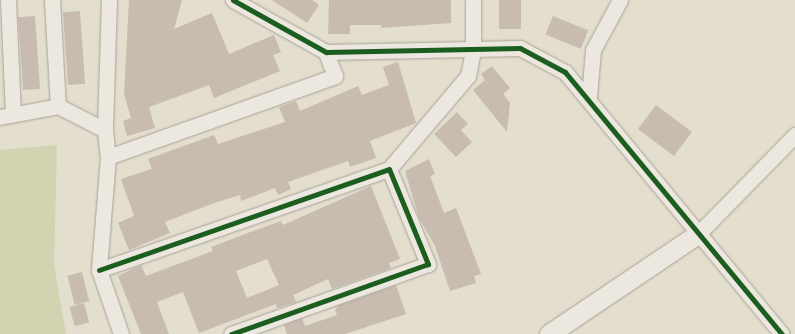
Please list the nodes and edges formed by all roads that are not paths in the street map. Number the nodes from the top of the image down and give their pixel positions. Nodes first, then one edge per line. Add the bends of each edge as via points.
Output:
1 (8, 0) edge
2 (52, 0) edge
3 (109, 0) edge
4 (233, 0) edge
5 (473, 0) edge
6 (620, 0) edge
7 (473, 50) junction
8 (326, 52) junction
9 (589, 96) junction
10 (58, 106) junction
11 (7, 115) edge
12 (105, 130) junction
13 (795, 135) edge
14 (108, 157) junction
15 (389, 169) junction
16 (698, 234) junction
17 (99, 270) junction
18 (121, 334) edge
19 (231, 334) edge
20 (549, 334) edge
21 (782, 334) edge

1 - 11 street
2 - 10 street
3 - 12 street
4 - 8 street
5 - 7 street
6 - 9 street via 593,50
7 - 8 street
7 - 9 street via 520,48 565,72
7 - 15 street via 468,76
8 - 14 street via 335,76
9 - 16 street
10 - 11 street
10 - 12 street
12 - 14 street
13 - 16 street
14 - 17 street
15 - 17 street
15 - 19 street via 428,264
16 - 20 street
16 - 21 street
17 - 18 street

